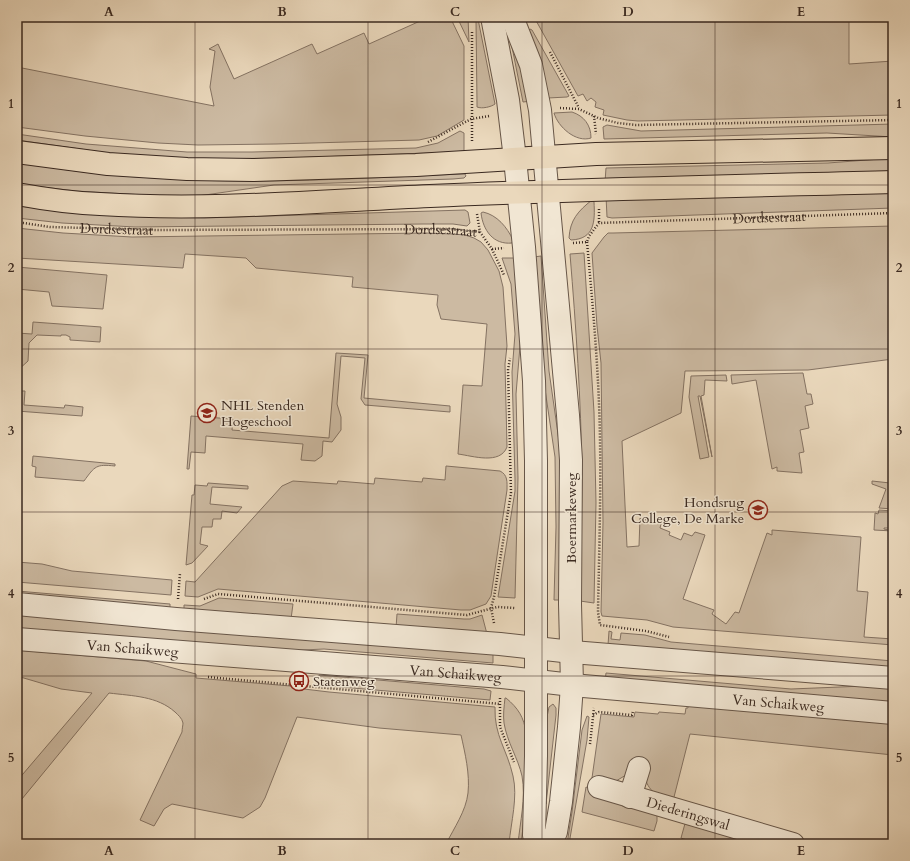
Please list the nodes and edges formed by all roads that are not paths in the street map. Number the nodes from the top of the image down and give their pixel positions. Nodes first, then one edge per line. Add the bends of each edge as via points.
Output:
1 (492, 17) edge
2 (512, 17) edge
3 (893, 148) edge
4 (17, 152) edge
5 (544, 157) junction
6 (515, 159) junction
7 (893, 182) edge
8 (547, 192) junction
9 (519, 193) junction
10 (17, 194) edge
11 (17, 604) edge
12 (17, 639) edge
13 (535, 647) junction
14 (572, 652) junction
15 (893, 678) edge
16 (535, 681) junction
17 (572, 685) junction
18 (893, 713) edge
19 (639, 768) dead end
20 (599, 787) dead end
21 (630, 797) junction
22 (536, 844) edge
23 (550, 844) edge
24 (793, 844) edge

1 - 6 street via 508,100
2 - 5 street, Boermarkeweg via 531,65 540,110
3 - 5 main road
4 - 6 main road via 108,164 187,169 416,165
5 - 6 main road
5 - 8 street, Boermarkeweg
6 - 9 street
7 - 8 main road, Dordsestraat
8 - 9 main road, Dordsestraat
8 - 14 street, Boermarkeweg via 571,460
9 - 10 main road, Dordsestraat via 201,207 98,204
9 - 13 street via 534,381
11 - 13 street
12 - 16 street, Van Schaikweg
13 - 14 street
13 - 16 street
14 - 15 street
14 - 17 street, Boermarkeweg
16 - 17 street, Van Schaikweg
16 - 22 street
17 - 18 street, Van Schaikweg
17 - 23 street, Boermarkeweg via 561,802 556,832
19 - 21 street, Diederingswal
20 - 21 street, Diederingswal
21 - 24 street, Diederingswal

